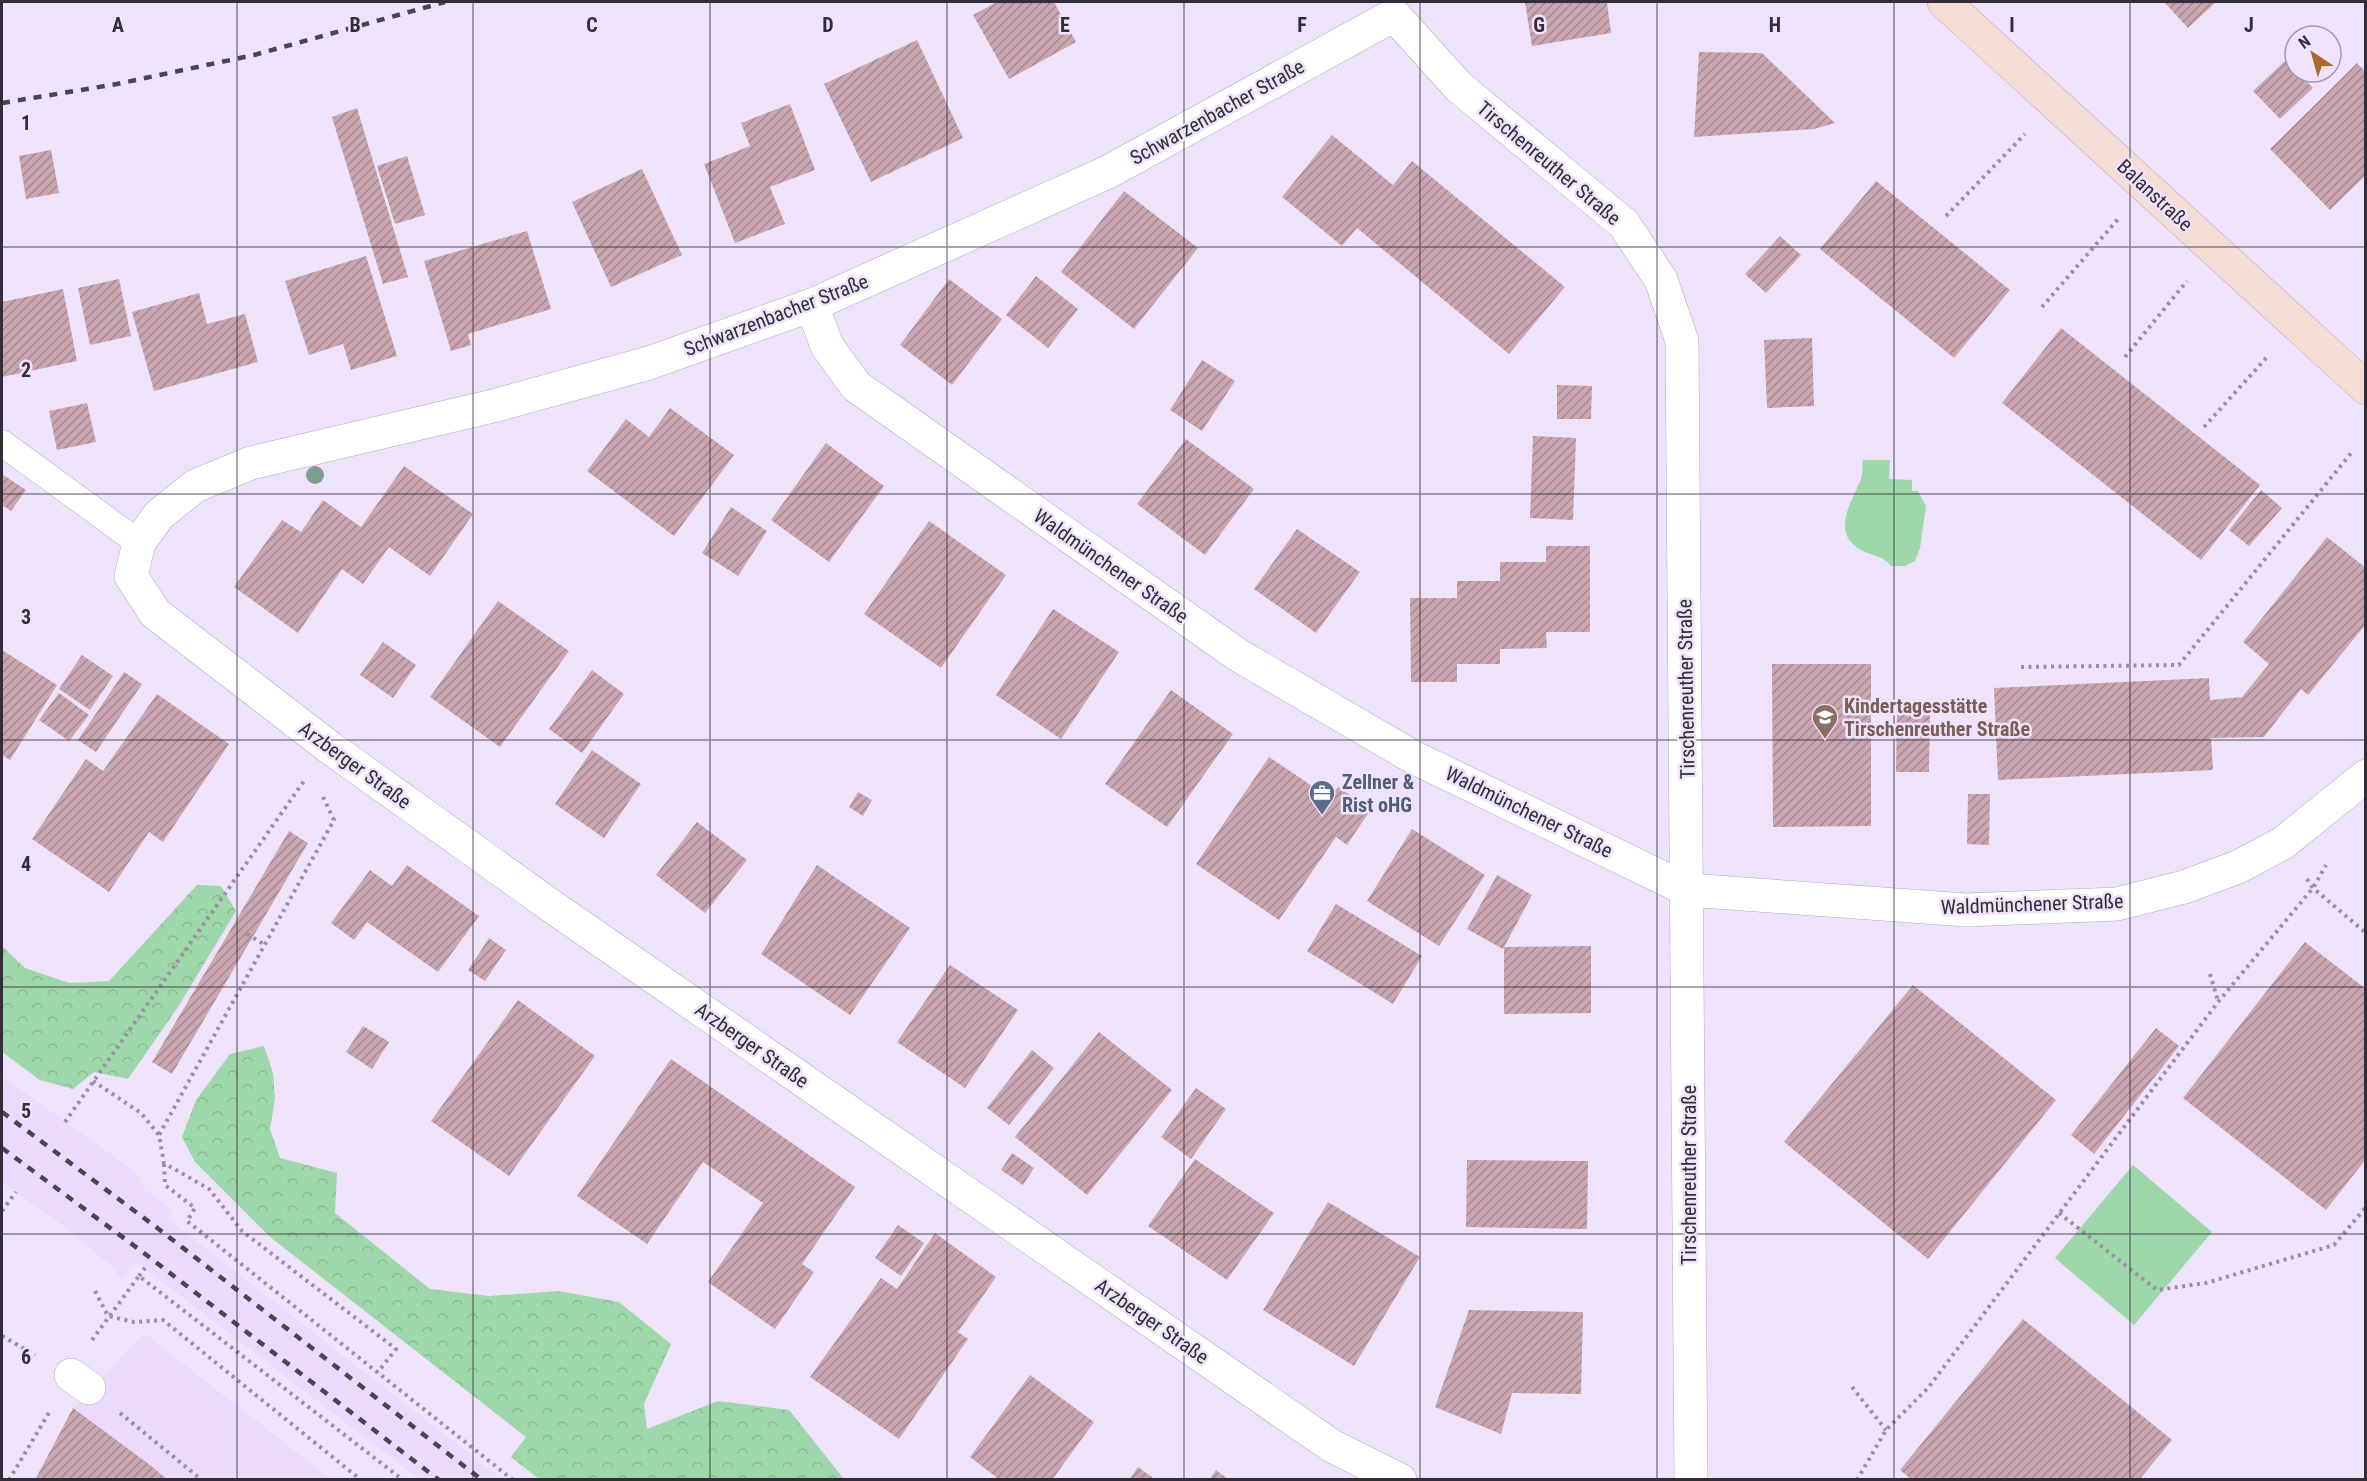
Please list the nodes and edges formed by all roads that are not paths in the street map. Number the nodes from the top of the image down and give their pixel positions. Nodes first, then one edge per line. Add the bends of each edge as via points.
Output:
1 (1944, 2) edge
2 (1394, 15) joint
3 (812, 305) junction
4 (2366, 388) edge
5 (2, 443) edge
6 (139, 543) junction
7 (131, 576) joint
8 (2366, 776) edge
9 (1688, 890) junction
10 (1400, 1479) edge
11 (1691, 1479) edge

1 - 4 street, Balanstraße
2 - 3 street, Schwarzenbacher Straße via 1108,172
2 - 9 street, Tirschenreuther Straße via 1459,87 1624,224 1661,280 1682,341
3 - 6 street, Schwarzenbacher Straße via 649,363 497,405 251,463 195,486 159,515
3 - 9 street, Waldmünchener Straße via 827,346 856,386 1238,655 1413,757
5 - 6 lane
6 - 7 street, Schwarzenbacher Straße
7 - 10 street, Arzberger Straße via 155,613 329,747 556,910 1332,1446
8 - 9 street, Waldmünchener Straße via 2283,843 2238,867 2184,887 2117,904 1966,910
9 - 11 street, Tirschenreuther Straße

